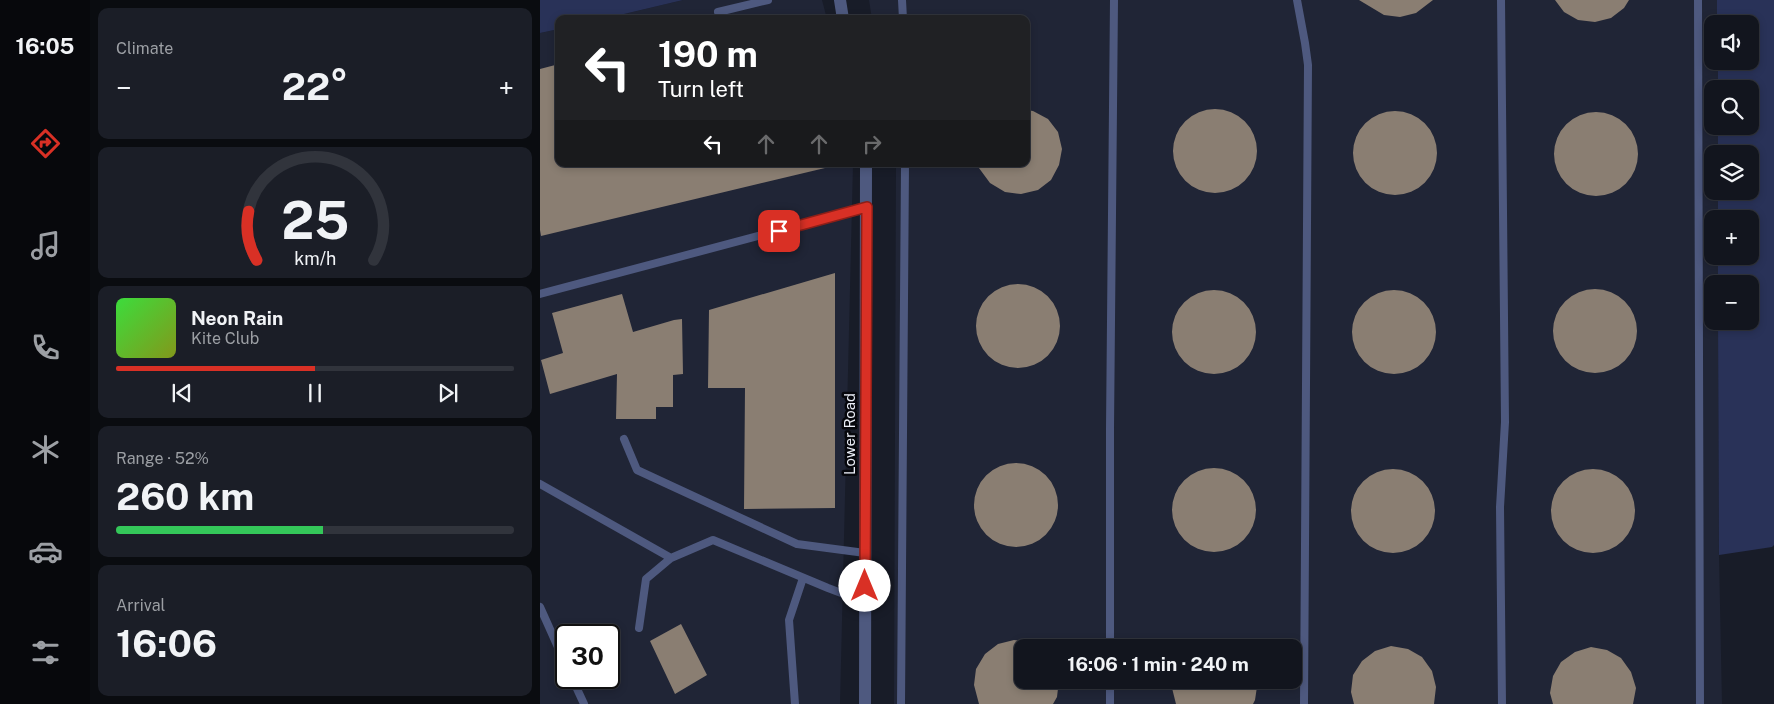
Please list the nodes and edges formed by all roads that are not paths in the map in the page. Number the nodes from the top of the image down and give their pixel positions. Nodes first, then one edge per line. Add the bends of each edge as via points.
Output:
1 (768, 0) edge
2 (840, 0) edge
3 (902, 0) edge
4 (1114, 0) edge
5 (1297, 0) edge
6 (1501, 0) edge
7 (1698, 0) edge
8 (718, 12) dead end
9 (842, 15) edge
10 (903, 15) edge
11 (866, 167) edge
12 (905, 167) edge
13 (867, 207) junction
14 (540, 294) edge
15 (624, 439) dead end
16 (540, 484) edge
17 (866, 553) junction
18 (671, 558) junction
19 (803, 578) junction
20 (865, 602) junction
21 (540, 607) edge
22 (639, 628) dead end
23 (1110, 639) edge
24 (555, 640) edge
25 (577, 689) edge
26 (1110, 689) edge
27 (584, 704) edge
28 (795, 704) edge
29 (865, 704) edge
30 (901, 704) edge
31 (1110, 704) edge
32 (1304, 704) edge
33 (1502, 704) edge
34 (1700, 704) edge

1 - 8 lane
2 - 9 street
3 - 10 lane
4 - 23 lane
5 - 32 lane via 1308,65
6 - 33 lane
7 - 34 lane
11 - 13 street, Lower Road
12 - 30 lane
13 - 14 lane
13 - 17 street, Lower Road
15 - 17 lane via 637,470 645,474 797,544
16 - 18 lane
17 - 20 street, Lower Road
18 - 19 lane via 713,540
18 - 22 lane via 646,579
19 - 20 lane
19 - 28 lane via 789,620
20 - 29 street, Lower Road
21 - 24 lane
25 - 27 lane
26 - 31 lane

